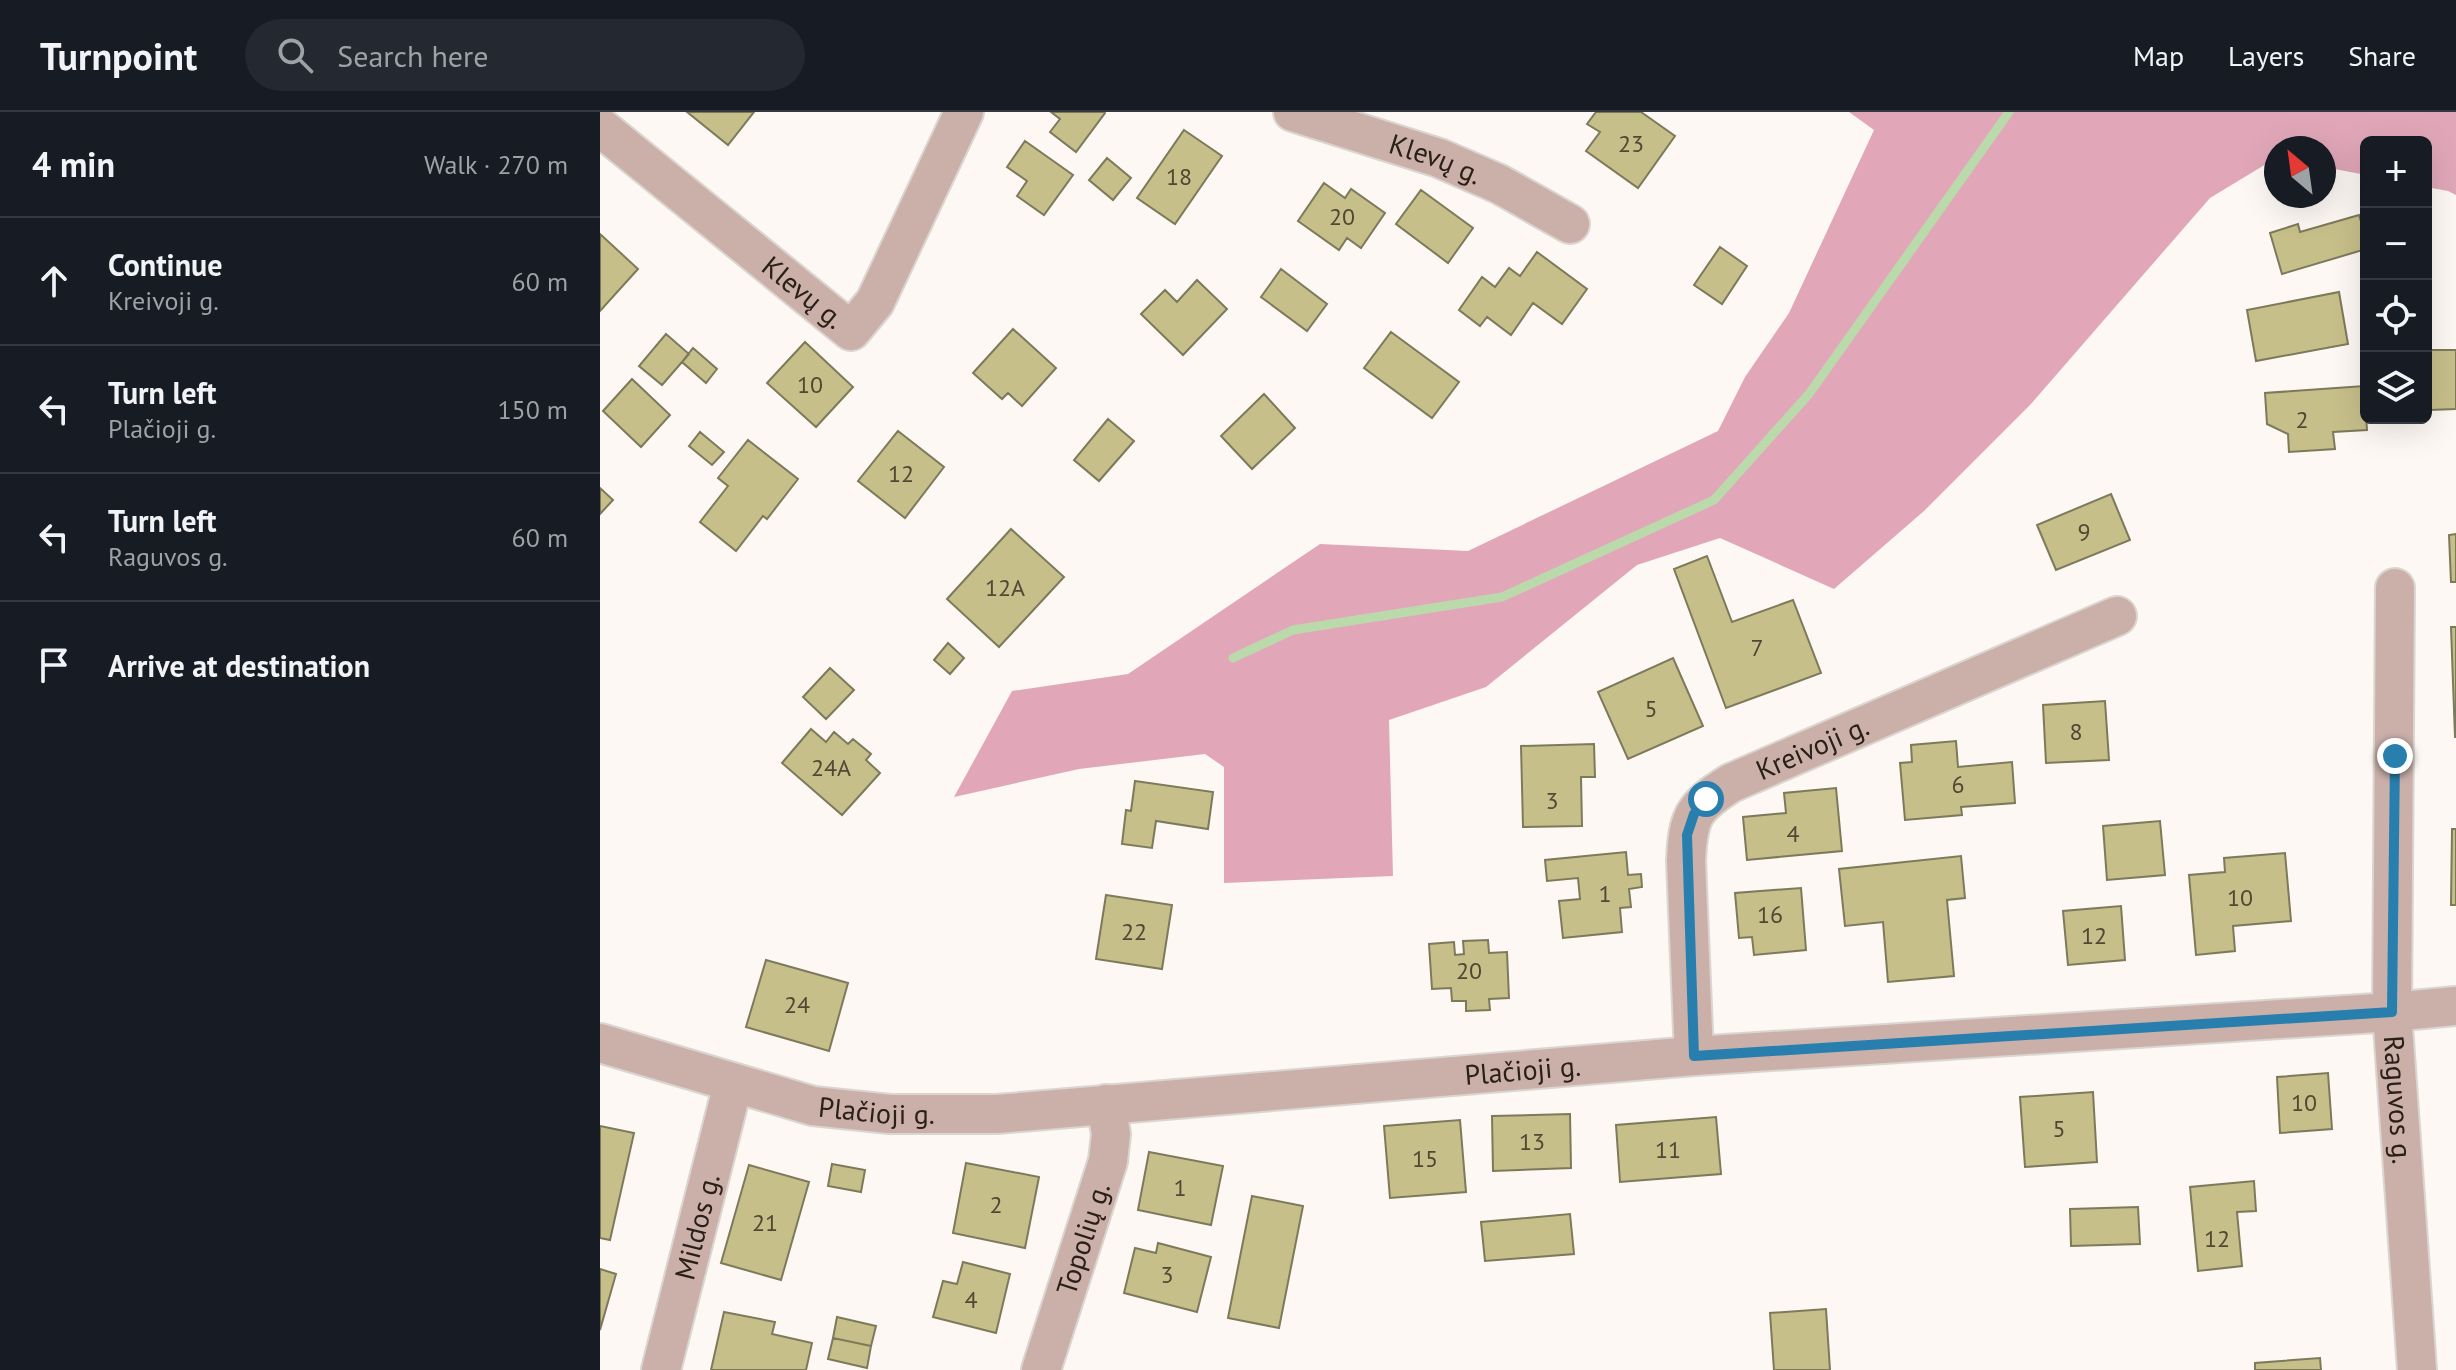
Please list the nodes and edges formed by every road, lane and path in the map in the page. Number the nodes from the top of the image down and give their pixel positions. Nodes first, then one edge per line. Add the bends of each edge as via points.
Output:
1 (964, 112) edge
2 (1293, 112) edge
3 (610, 131) edge
4 (1570, 224) dead end
5 (2395, 588) dead end
6 (2117, 616) dead end
7 (2456, 1006) edge
8 (2392, 1012) junction
9 (600, 1043) edge
10 (1694, 1056) junction
11 (733, 1084) junction
12 (1106, 1104) junction
13 (661, 1370) edge
14 (1041, 1370) edge
15 (2417, 1370) edge

1 - 3 street, Klevų g. via 875,302 851,331
2 - 4 street, Klevų g. via 1439,158
5 - 8 street, Raguvos g.
6 - 10 street, Kreivoji g. via 1731,783 1706,799 1687,835
7 - 8 street, Plačioji g.
8 - 10 street, Plačioji g.
8 - 15 street, Raguvos g.
9 - 11 street, Plačioji g.
10 - 12 street, Plačioji g.
11 - 12 street, Plačioji g. via 813,1106 890,1114 997,1114
11 - 13 street, Mildos g.
12 - 14 street, Topolių g. via 1108,1161

